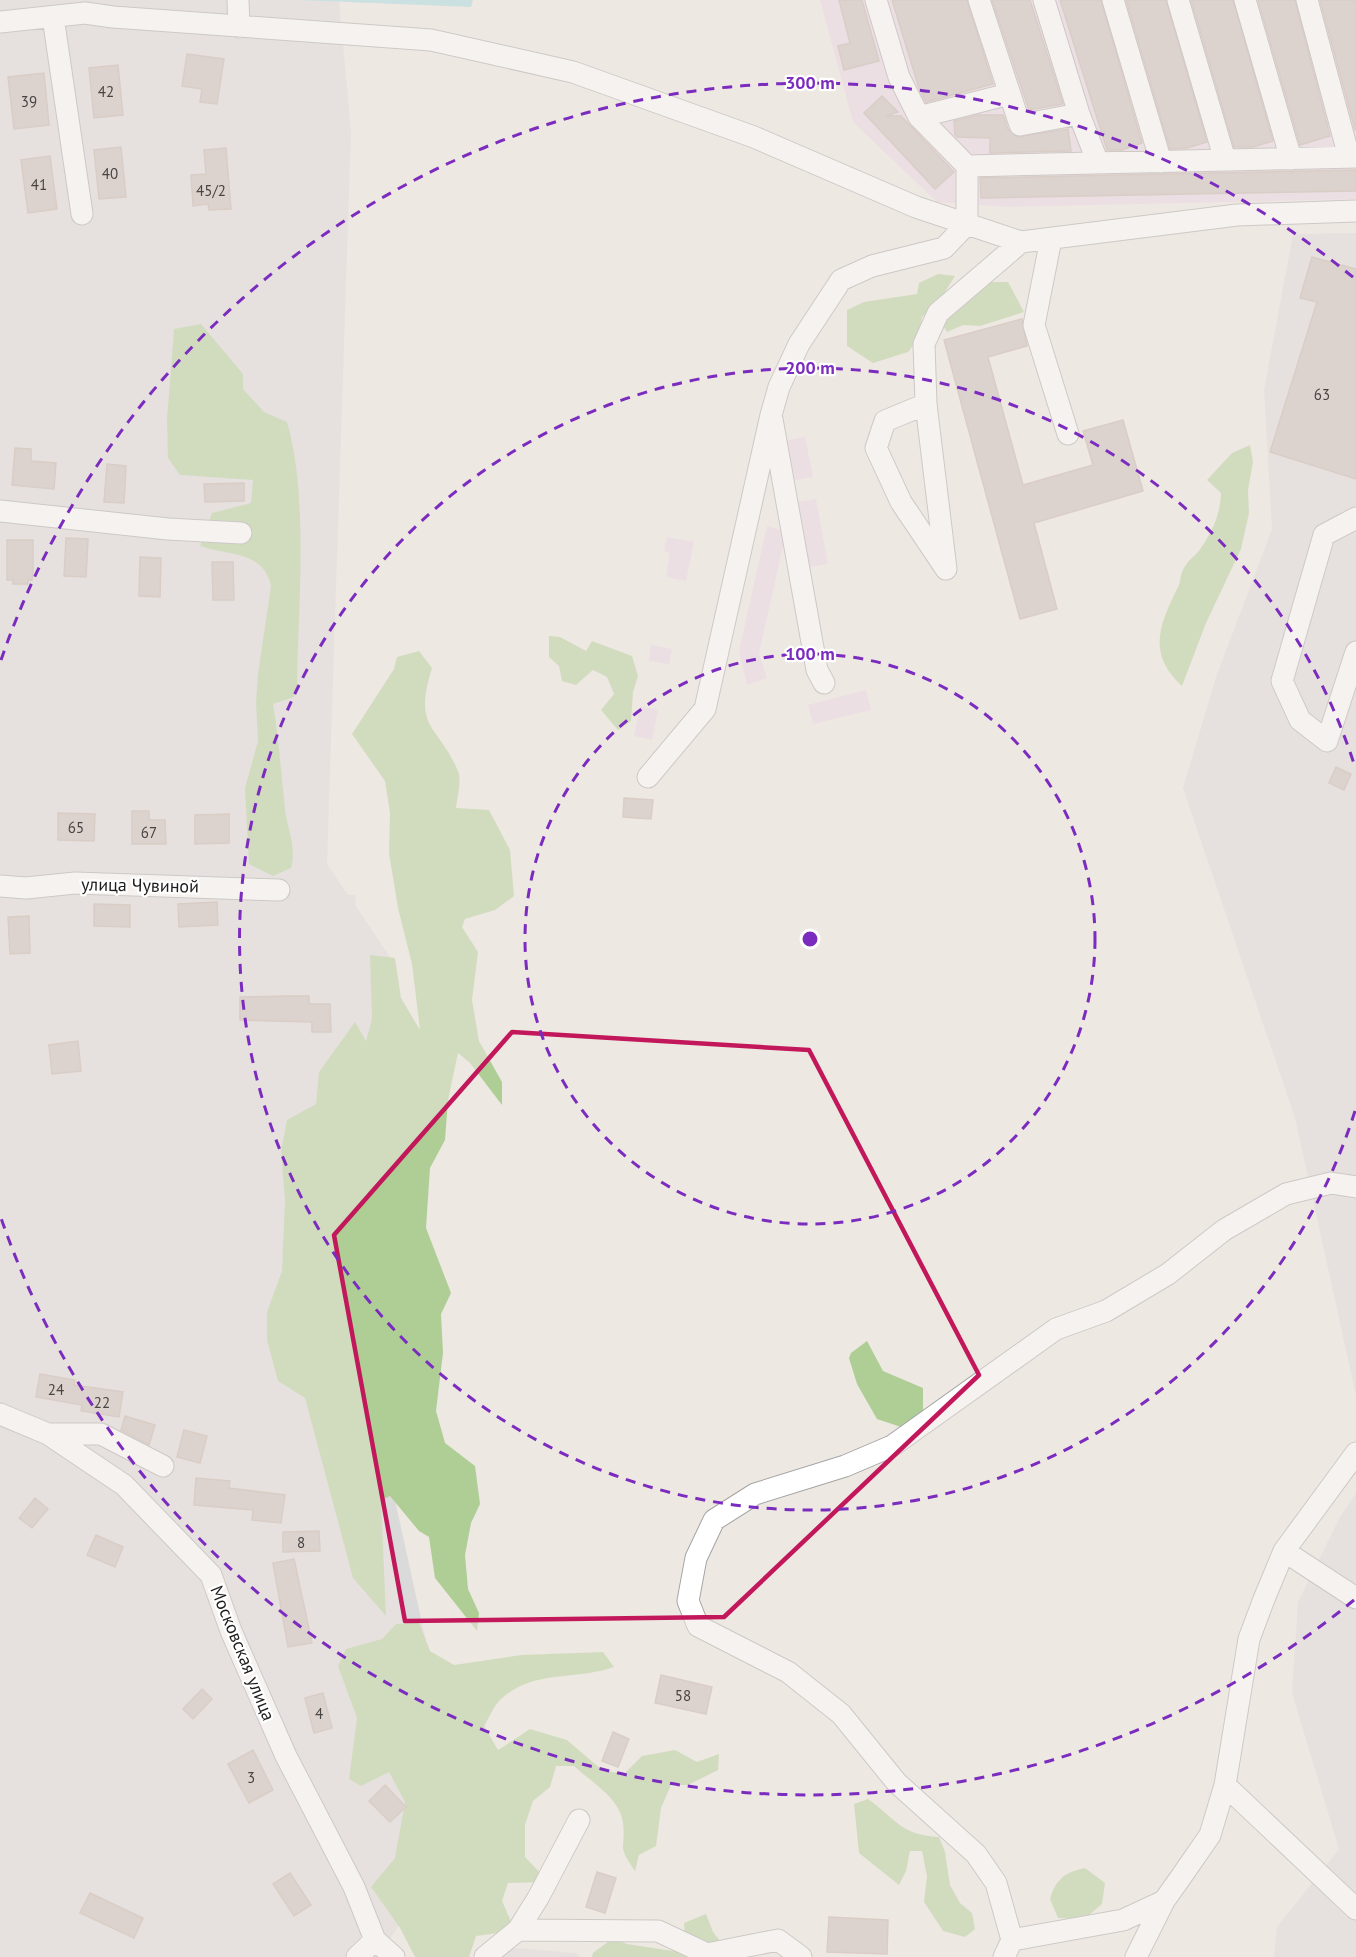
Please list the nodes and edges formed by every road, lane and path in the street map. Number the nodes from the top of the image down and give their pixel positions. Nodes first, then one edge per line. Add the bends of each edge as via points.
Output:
1 (238, 0) edge
2 (876, 0) edge
3 (979, 0) edge
4 (1044, 0) edge
5 (1113, 0) edge
6 (1178, 0) edge
7 (1245, 0) edge
8 (1307, 0) edge
9 (83, 7) edge
10 (53, 17) junction
11 (0, 22) edge
12 (239, 27) junction
13 (1010, 93) junction
14 (1079, 114) junction
15 (919, 117) junction
16 (1353, 157) edge
17 (1291, 159) junction
18 (1225, 160) junction
19 (1161, 162) junction
20 (1098, 163) junction
21 (967, 166) junction
22 (1356, 211) edge
23 (82, 214) dead end
24 (967, 224) junction
25 (1051, 239) junction
26 (1021, 242) junction
27 (926, 404) junction
28 (771, 415) junction
29 (1068, 434) dead end
30 (0, 511) edge
31 (1356, 518) edge
32 (242, 533) dead end
33 (1356, 652) edge
34 (824, 683) dead end
35 (648, 777) dead end
36 (0, 886) edge
37 (279, 890) dead end
38 (1356, 1187) edge
39 (0, 1414) edge
40 (48, 1434) junction
41 (1356, 1453) edge
42 (163, 1466) dead end
43 (1284, 1551) junction
44 (1356, 1598) edge
45 (1225, 1785) junction
46 (579, 1820) dead end
47 (1164, 1901) junction
48 (1356, 1909) edge
49 (518, 1930) junction
50 (375, 1940) junction
51 (1008, 1949) edge
52 (357, 1957) edge
53 (394, 1957) edge
54 (485, 1957) edge
55 (801, 1957) edge
56 (1136, 1957) edge

1 - 12 street
2 - 15 street via 900,77
3 - 13 street
4 - 14 street
5 - 19 street
6 - 18 street
7 - 17 street
8 - 16 street
9 - 10 street
9 - 12 street
10 - 11 street
10 - 23 street
12 - 24 street via 431,39 573,72 754,138 916,207
13 - 14 street via 1020,125
13 - 15 street
14 - 20 street
15 - 21 street
16 - 17 street
17 - 18 street
18 - 19 street
19 - 20 street
20 - 21 street
21 - 24 street
22 - 25 street via 1236,214
24 - 26 street
24 - 28 street via 944,248 872,266 842,280 799,344
25 - 26 street
25 - 29 street via 1034,324
26 - 27 street via 938,313 924,344
27 - 27 street via 885,421 876,448 901,502 946,569
28 - 34 street via 817,670
28 - 35 street via 705,709
30 - 32 street
31 - 33 street via 1324,535 1282,681 1300,720 1326,741
36 - 37 street, улица Чувиной via 26,888 75,883
38 - 51 street via 1331,1183 1286,1194 1224,1230 1168,1274 1106,1311 1056,1329 892,1446 844,1466 755,1494 714,1520 696,1558 688,1601 698,1626 788,1672 840,1714 897,1783 976,1854 996,1883
39 - 40 street, Московская улица
40 - 42 street via 101,1434
40 - 50 street, Московская улица via 124,1485 211,1575 286,1756 354,1887
41 - 43 street
43 - 44 street
43 - 45 street via 1249,1639
45 - 47 street via 1210,1835
45 - 48 street
46 - 49 street
47 - 51 street via 1123,1920
47 - 56 street
49 - 54 street
49 - 55 street via 658,1931 706,1954 778,1940
50 - 52 street
50 - 53 street

